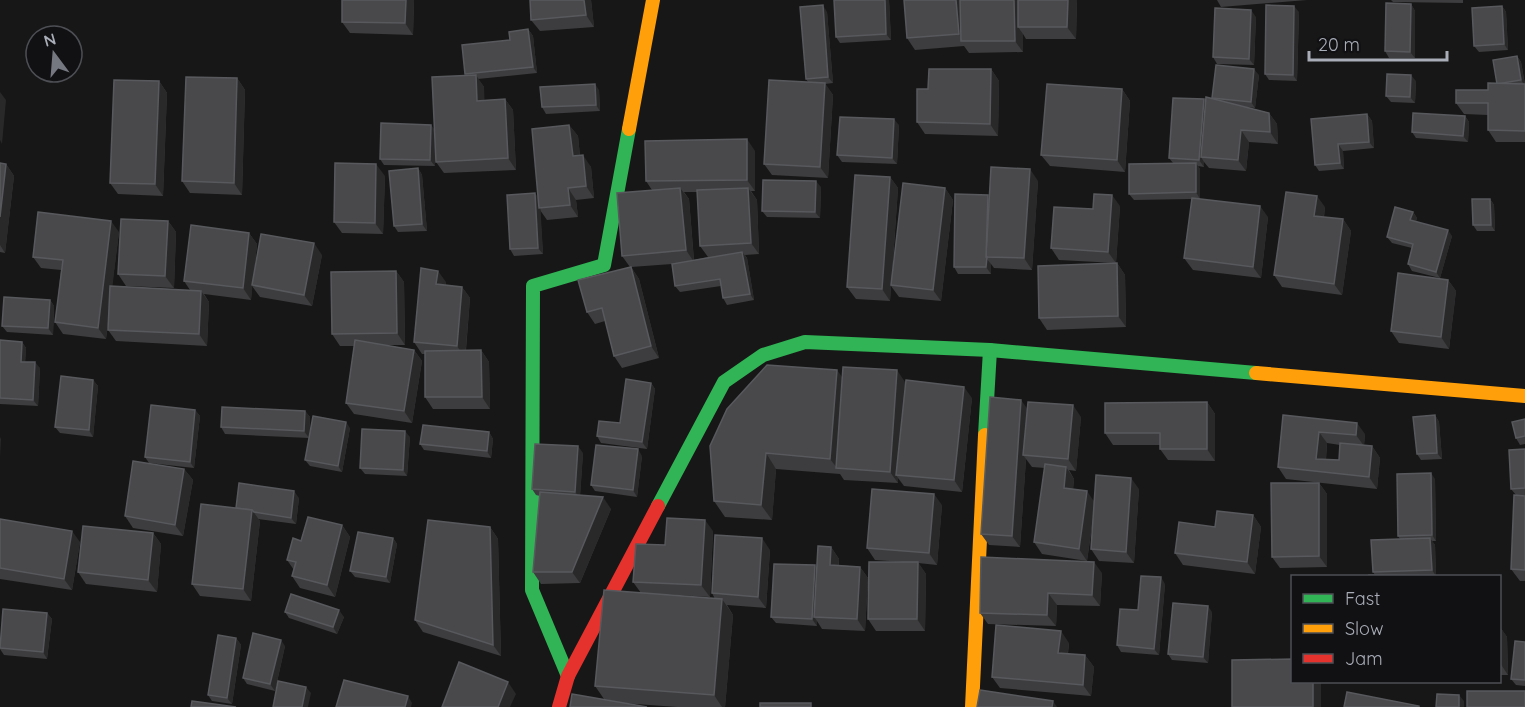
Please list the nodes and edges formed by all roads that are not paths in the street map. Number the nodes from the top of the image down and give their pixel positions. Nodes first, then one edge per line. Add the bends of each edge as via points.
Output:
1 (653, 0) edge
2 (990, 350) junction
3 (1525, 396) edge
4 (568, 676) junction
5 (559, 707) edge
6 (972, 707) edge

1 - 4 main road via 604,265 533,286 532,590
2 - 3 main road
2 - 4 main road via 805,342 763,355 724,382
2 - 6 main road
4 - 5 main road

